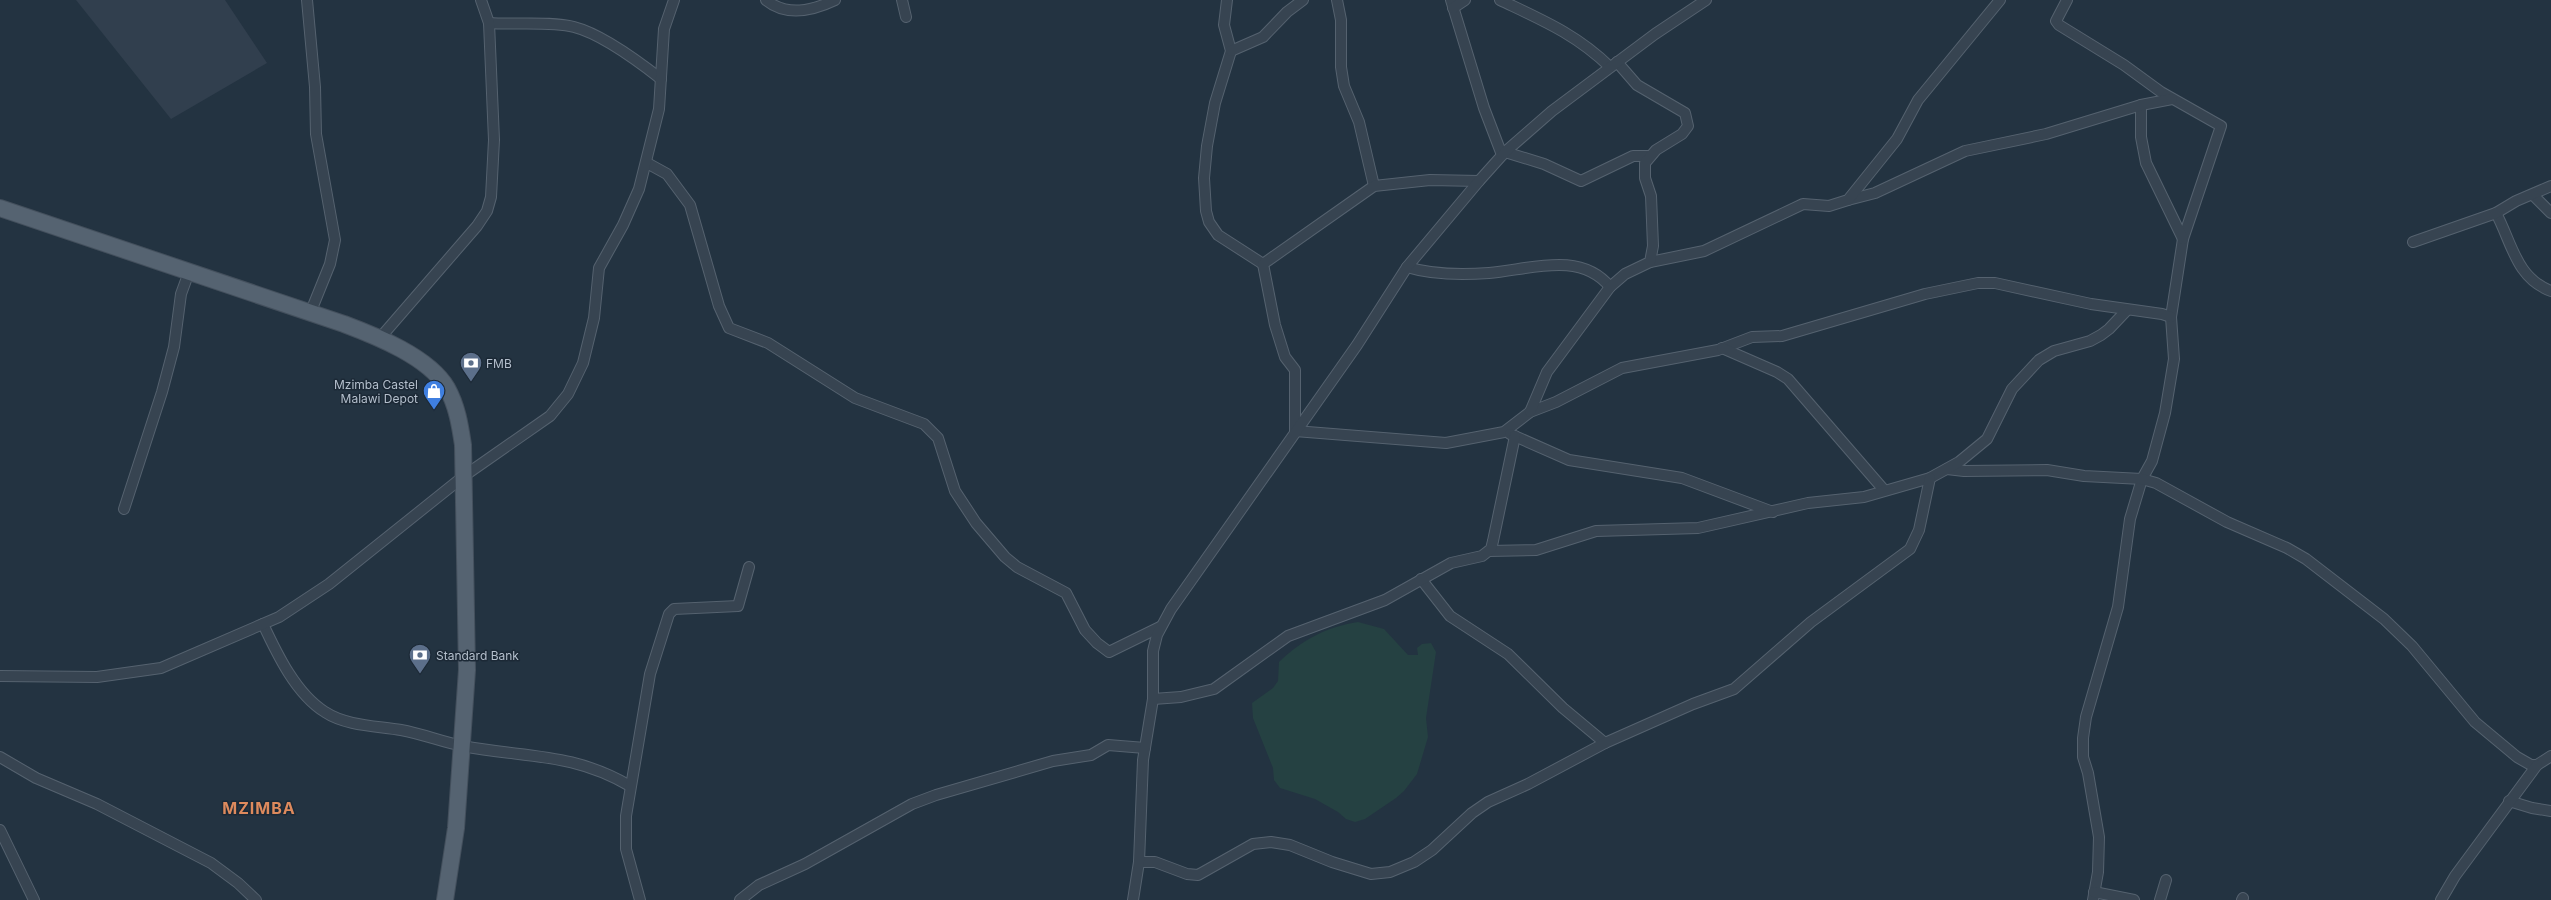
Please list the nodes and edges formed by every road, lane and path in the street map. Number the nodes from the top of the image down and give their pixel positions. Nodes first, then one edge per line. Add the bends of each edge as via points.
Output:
1 (307, 0) edge
2 (481, 0) edge
3 (674, 0) edge
4 (766, 0) edge
5 (835, 0) edge
6 (902, 0) edge
7 (1227, 0) edge
8 (1303, 0) edge
9 (1337, 0) edge
10 (1465, 0) edge
11 (1500, 0) edge
12 (1706, 0) edge
13 (2000, 0) edge
14 (2067, 0) edge
15 (1452, 4) edge
16 (906, 17) dead end
17 (489, 23) junction
18 (1231, 51) junction
19 (1614, 64) junction
20 (660, 79) junction
21 (2172, 98) junction
22 (2141, 105) junction
23 (1504, 153) junction
24 (1650, 156) junction
25 (647, 163) junction
26 (1478, 181) junction
27 (1374, 186) junction
28 (2551, 186) edge
29 (2533, 195) junction
30 (1848, 200) junction
31 (0, 208) edge
32 (2496, 213) junction
33 (2551, 213) edge
34 (2183, 239) junction
35 (2413, 242) dead end
36 (1650, 262) junction
37 (1263, 264) junction
38 (1407, 267) junction
39 (189, 272) junction
40 (1610, 287) junction
41 (2551, 291) edge
42 (2128, 310) junction
43 (311, 311) junction
44 (2171, 317) junction
45 (380, 338) junction
46 (1722, 348) junction
47 (1530, 412) junction
48 (1295, 431) junction
49 (1504, 432) junction
50 (1515, 436) junction
51 (1947, 469) junction
52 (464, 476) junction
53 (1930, 478) junction
54 (2142, 479) junction
55 (1884, 490) junction
56 (124, 509) dead end
57 (1773, 512) junction
58 (1489, 551) junction
59 (749, 567) dead end
60 (1421, 579) junction
61 (263, 624) junction
62 (1160, 627) junction
63 (0, 676) edge
64 (1153, 700) junction
65 (1605, 743) junction
66 (464, 746) junction
67 (1145, 748) junction
68 (2551, 756) edge
69 (0, 757) edge
70 (2537, 765) junction
71 (630, 786) junction
72 (2509, 801) junction
73 (2551, 811) edge
74 (0, 830) edge
75 (1139, 862) junction
76 (2166, 880) dead end
77 (2094, 896) edge
78 (34, 900) edge
79 (256, 900) edge
80 (445, 900) edge
81 (640, 900) edge
82 (740, 900) edge
83 (1133, 900) edge
84 (2134, 900) edge
85 (2160, 900) edge
86 (2441, 900) edge

1 - 43 street via 315,88 316,134 335,240 330,264
2 - 17 street
3 - 20 street via 664,29
4 - 5 street via 782,9 798,11 820,7
6 - 16 street
7 - 18 street via 1224,25
8 - 18 street via 1291,8 1263,37
9 - 27 street via 1341,20 1341,67 1344,86 1359,122
10 - 15 street
11 - 19 street via 1564,30
12 - 19 street
13 - 30 street via 1918,100 1897,139
14 - 21 street via 2056,21 2059,25
15 - 23 street via 1484,108
17 - 20 street via 579,29 623,53
17 - 45 street via 494,140 492,188 487,211 477,226
18 - 37 street via 1216,97 1209,135 1204,178 1206,211 1209,222 1218,235
19 - 23 street via 1552,111
19 - 24 street via 1637,85 1681,111 1688,118 1686,130
20 - 25 street via 657,119
21 - 22 street
21 - 34 street via 2221,126
22 - 30 street via 2046,134 1965,151 1875,193
22 - 34 street via 2141,137 2146,163 2160,197
23 - 24 street via 1544,164 1581,180 1633,156
23 - 26 street
24 - 36 street via 1645,164 1644,174 1651,196 1653,246
25 - 52 street via 631,209 599,268 594,318 587,350 568,394 561,405 534,428
25 - 62 street via 667,174 690,205 719,306 729,328 768,343 855,398 916,419 934,432 950,479 967,512 1010,561 1024,572 1066,593 1080,623 1102,648 1109,652
26 - 27 street via 1430,180
26 - 38 street
27 - 37 street
28 - 29 street
29 - 32 street via 2516,201
29 - 33 street
30 - 36 street via 1829,206 1803,204 1704,251
31 - 39 main road
32 - 35 street
32 - 41 street via 2514,254 2529,279
34 - 44 street
36 - 40 street via 1625,274
37 - 48 street via 1275,325 1286,357 1295,370
38 - 40 street via 1426,272 1470,274 1541,265 1571,266 1595,274
38 - 48 street via 1357,345
39 - 43 main road
39 - 56 street via 181,294 174,347 162,392
40 - 47 street via 1547,372
42 - 44 street
42 - 46 street via 1995,283 1978,283 1925,294 1782,336 1742,339
42 - 51 street via 2101,335 2090,341 2054,351 2039,360 2012,388 1987,439
43 - 45 main road
44 - 54 street via 2174,359 2168,399 2148,471
45 - 52 main road via 418,360 436,374 447,388 460,425
46 - 47 street via 1622,368 1556,402
46 - 55 street via 1788,379
47 - 49 street
48 - 49 street via 1446,443
48 - 62 street
49 - 50 street
50 - 57 street via 1569,460 1682,478
50 - 58 street
51 - 53 street
51 - 54 street via 2047,470 2084,476
52 - 61 street via 329,584 279,617
52 - 66 main road via 467,631
53 - 55 street
53 - 65 street via 1917,539 1910,549 1811,622 1734,689
54 - 70 street via 2156,483 2227,522 2306,559 2400,633 2449,693 2485,730 2517,757 2531,765
54 - 77 street via 2127,533 2118,607 2086,717 2083,738 2083,757 2100,837
55 - 57 street via 1864,497 1808,503
57 - 58 street via 1698,528 1587,532 1556,546 1536,550
58 - 60 street via 1482,556 1451,563
59 - 71 street via 738,606 674,609 669,614 650,674
60 - 64 street via 1379,603 1288,636 1214,689 1181,697
60 - 65 street via 1450,616 1508,654 1563,708
61 - 63 street via 179,662 144,671 97,676
61 - 66 street via 296,684 325,713 337,718 420,734
62 - 64 street via 1152,659
64 - 67 street
65 - 75 street via 1480,806 1423,857 1390,872 1363,873 1290,845 1271,842 1253,844 1198,875 1187,874 1156,862
66 - 71 street via 548,756 594,769
66 - 80 main road via 456,828
67 - 75 street
67 - 82 street via 1108,745 1091,755 1053,761 912,804 805,864 760,884
68 - 70 street
69 - 79 street via 36,778 98,804 211,863
70 - 72 street
71 - 81 street via 626,816 626,849
72 - 73 street
72 - 86 street via 2489,833 2455,876
74 - 78 street
75 - 83 street
76 - 85 street
77 - 84 street

